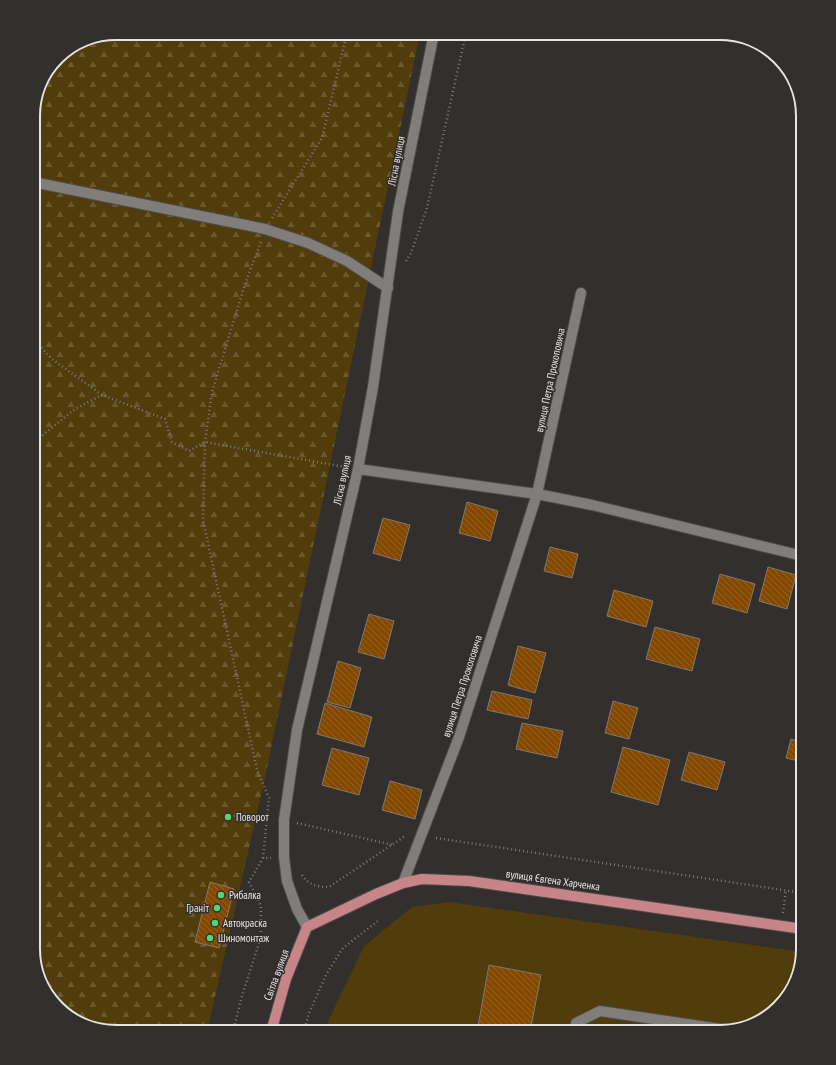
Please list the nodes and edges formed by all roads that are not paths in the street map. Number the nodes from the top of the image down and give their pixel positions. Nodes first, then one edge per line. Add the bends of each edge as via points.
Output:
1 (433, 40) edge
2 (40, 183) edge
3 (388, 288) junction
4 (581, 293) dead end
5 (358, 469) junction
6 (537, 494) junction
7 (796, 554) edge
8 (403, 883) junction
9 (307, 927) junction
10 (796, 928) edge
11 (272, 1025) edge
12 (576, 1025) edge
13 (692, 1025) edge

1 - 3 street, Лісна вулиця via 398,212
2 - 3 street via 265,229 308,243 348,261
3 - 5 street, Лісна вулиця
4 - 6 street, вулиця Петра Прокоповича
5 - 6 street
5 - 9 street, Лісна вулиця via 297,730 284,820 287,881
6 - 7 street via 592,504
6 - 8 street, вулиця Петра Прокоповича via 459,737
8 - 9 main road, вулиця Євгена Харченка
8 - 10 main road, вулиця Євгена Харченка via 422,879 469,881
9 - 11 main road, Світла вулиця via 286,979
12 - 13 street via 600,1012

